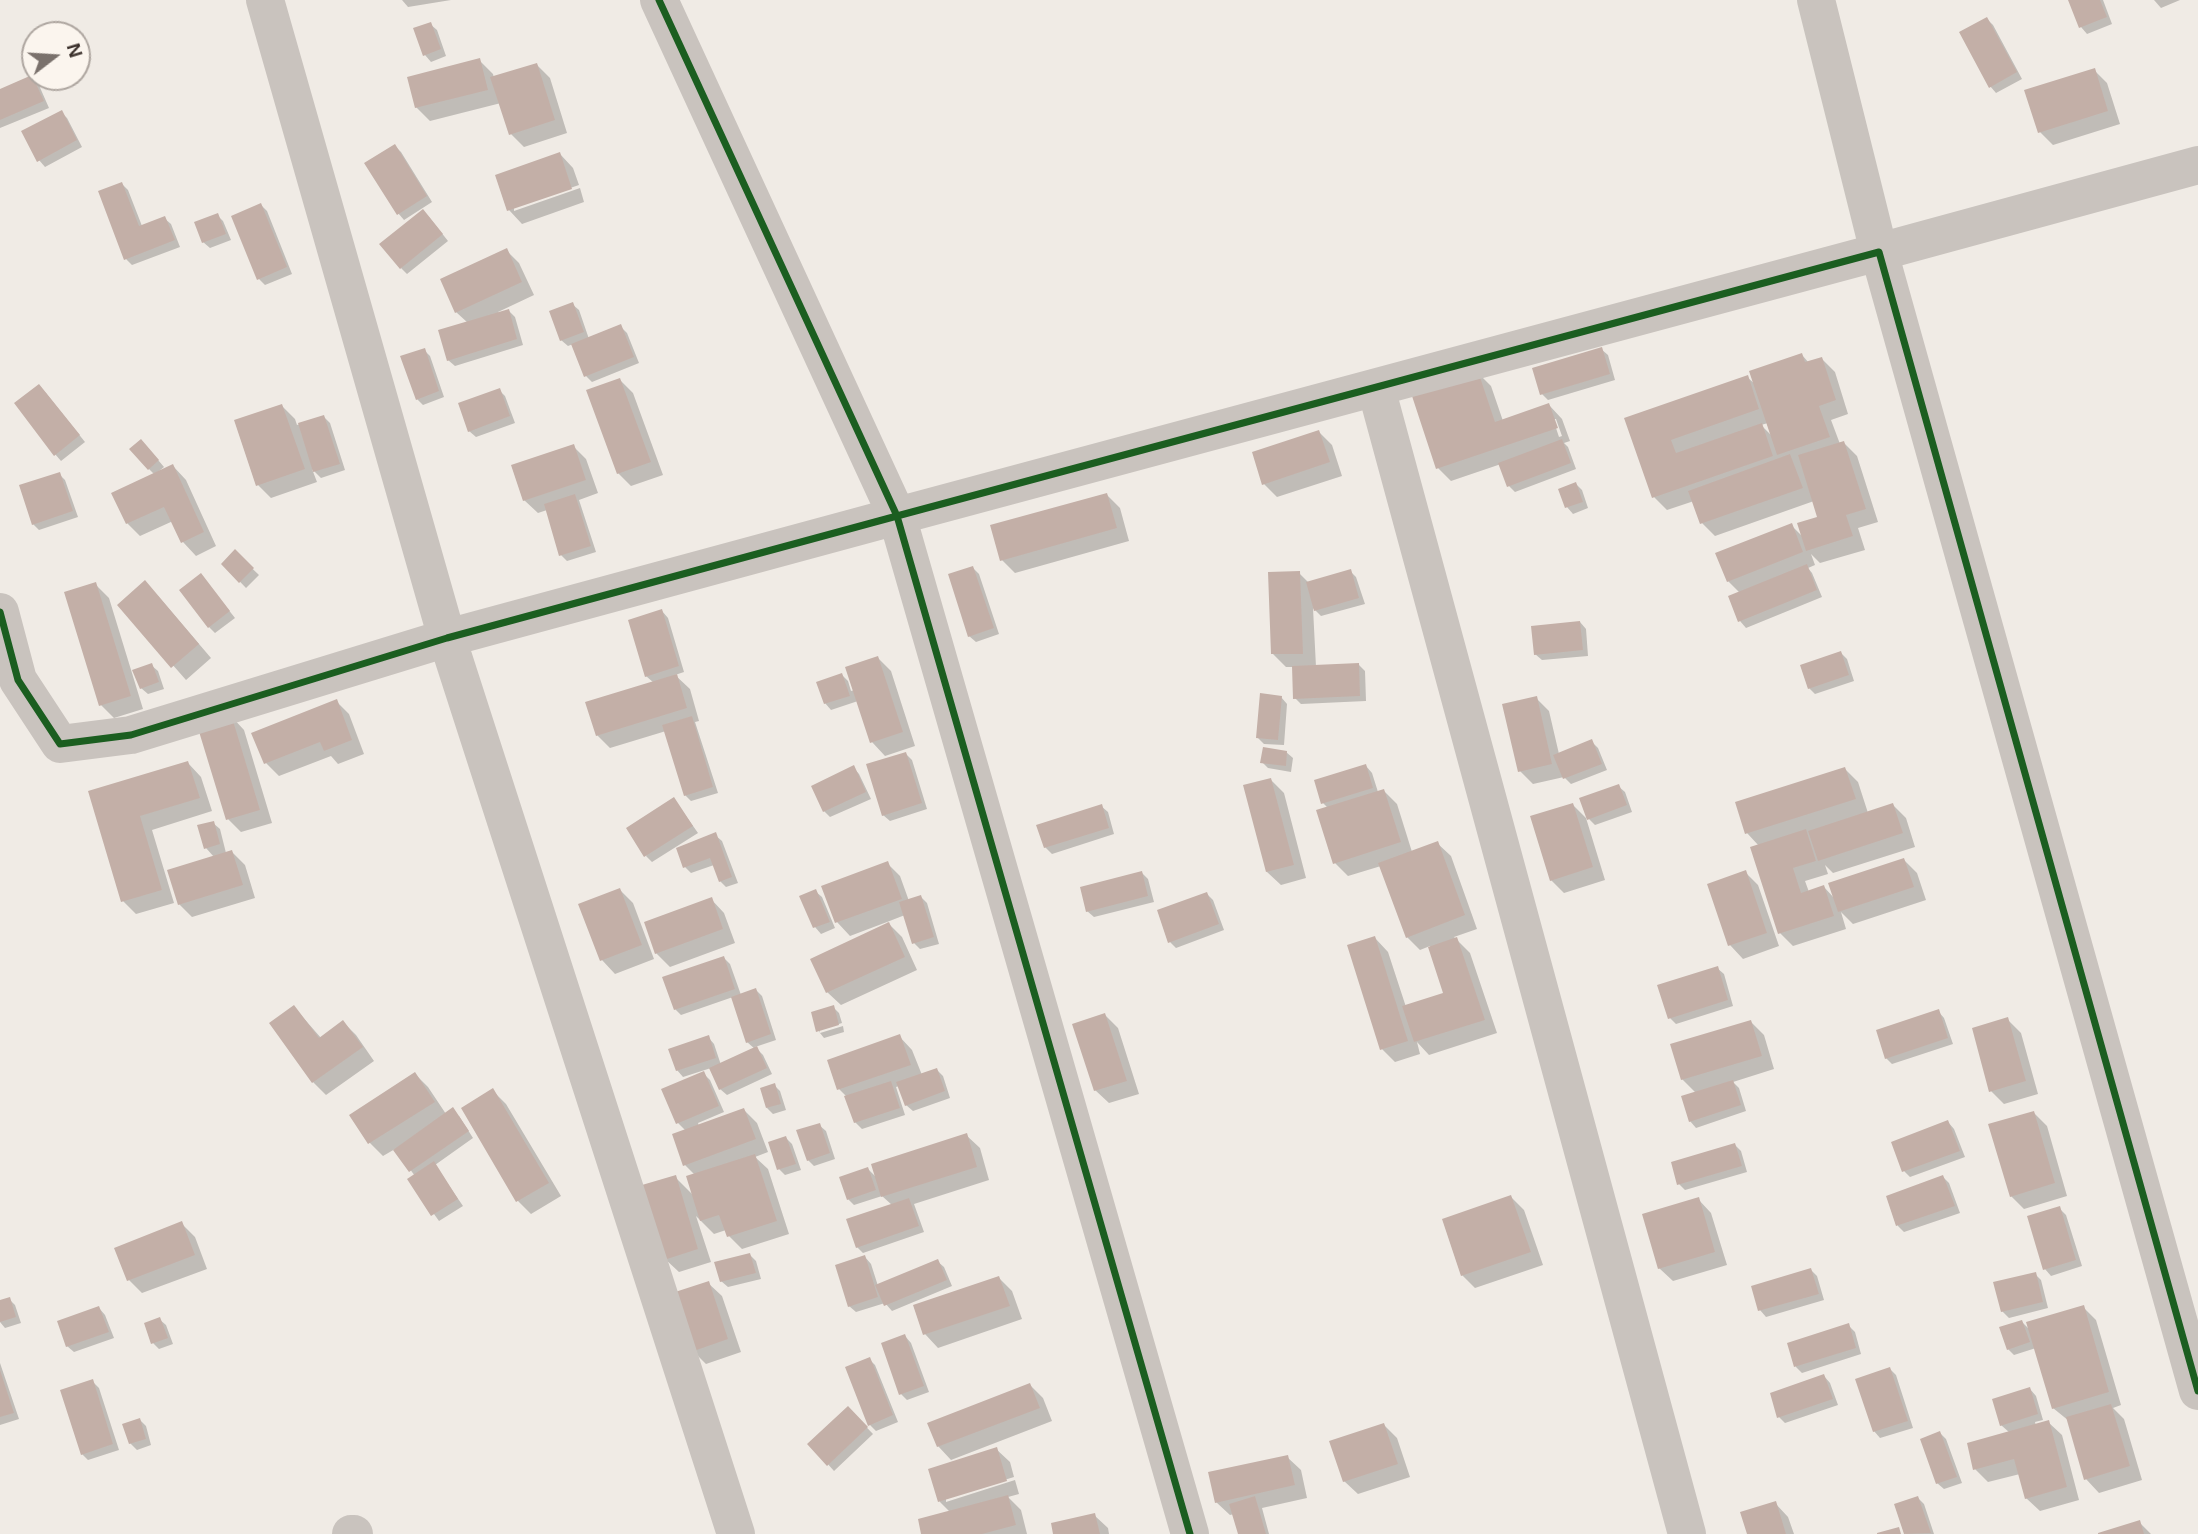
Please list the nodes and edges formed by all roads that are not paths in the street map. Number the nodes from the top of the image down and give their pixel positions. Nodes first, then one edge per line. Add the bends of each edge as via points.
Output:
1 (265, 0) edge
2 (659, 0) edge
3 (1816, 0) edge
4 (2198, 165) edge
5 (1879, 252) junction
6 (1376, 388) junction
7 (897, 516) junction
8 (0, 611) edge
9 (447, 638) junction
10 (2183, 1282) edge
11 (2198, 1391) edge
12 (736, 1534) edge
13 (1190, 1534) edge
14 (1687, 1534) edge

1 - 9 street
2 - 7 street
3 - 5 street
4 - 5 street
5 - 6 street
5 - 10 street
6 - 7 street
6 - 14 street
7 - 9 street
7 - 13 street
8 - 9 street via 18,680 60,744 131,736
9 - 12 street
10 - 11 street

